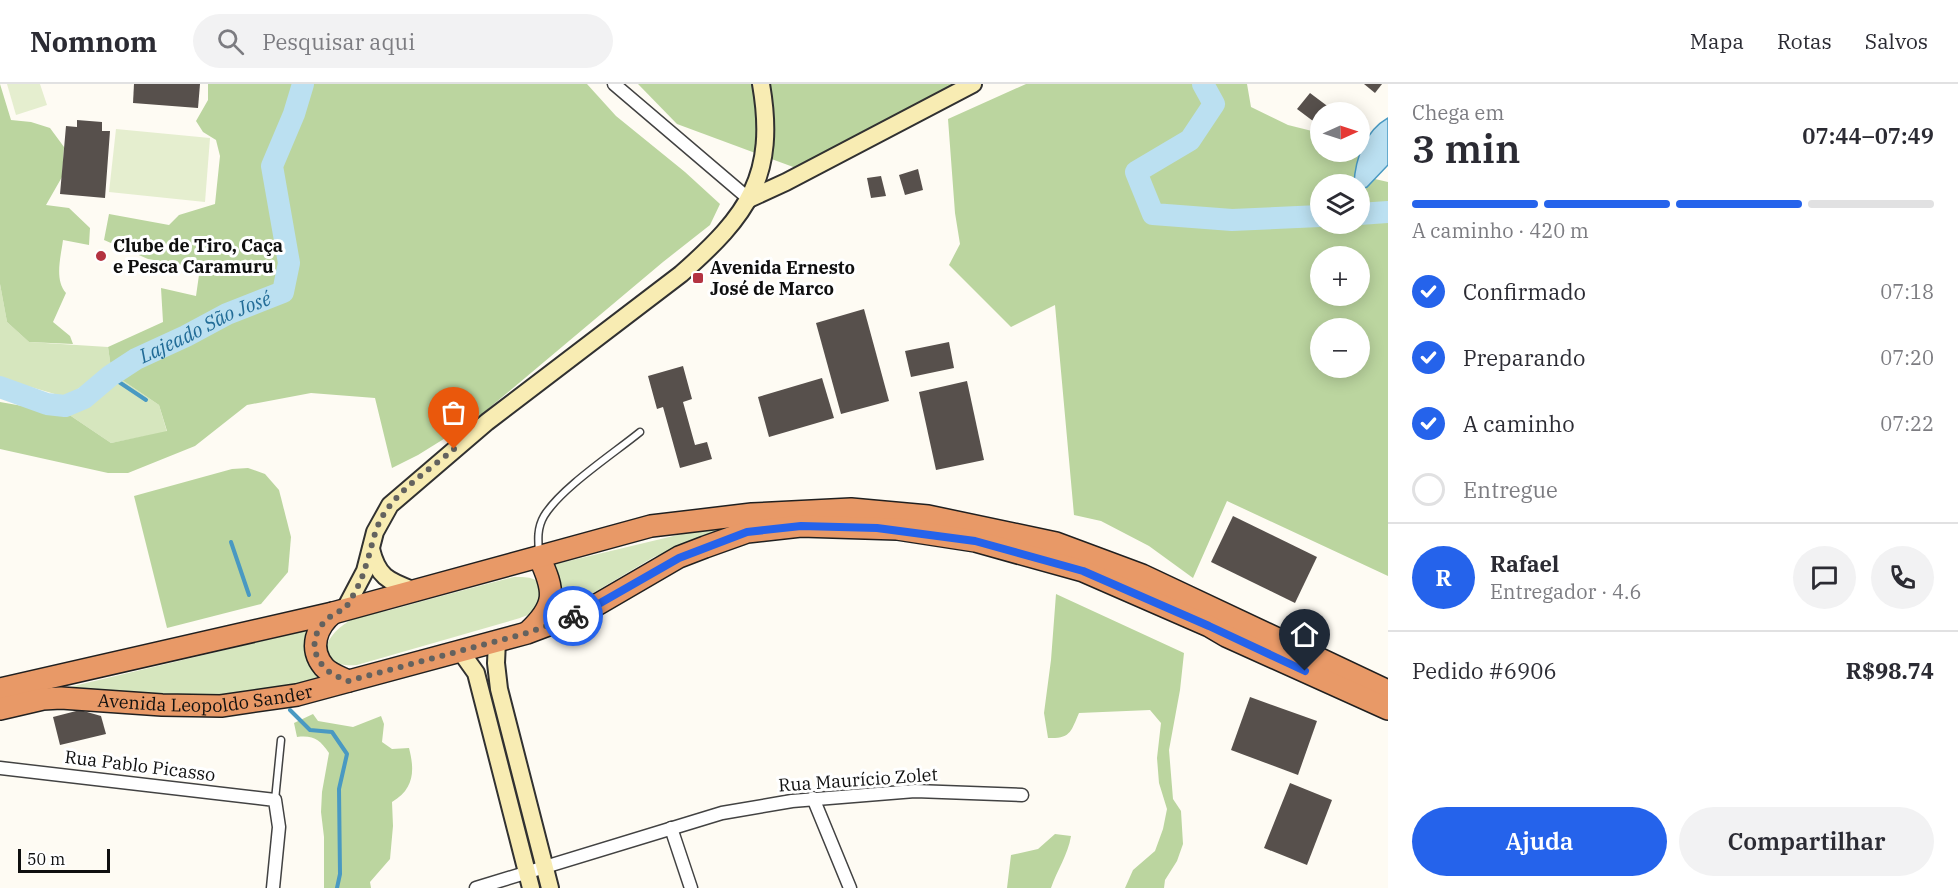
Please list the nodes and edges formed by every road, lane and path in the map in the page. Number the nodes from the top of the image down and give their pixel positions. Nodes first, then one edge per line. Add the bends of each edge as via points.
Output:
1 (614, 84) edge
2 (973, 84) edge
3 (762, 90) edge
4 (749, 199) junction
5 (640, 432) dead end
6 (371, 548) junction
7 (539, 557) junction
8 (416, 591) junction
9 (339, 611) junction
10 (527, 633) junction
11 (497, 641) junction
12 (461, 652) junction
13 (348, 681) junction
14 (0, 689) edge
15 (1388, 691) edge
16 (0, 709) edge
17 (1388, 709) edge
18 (281, 740) dead end
19 (0, 768) edge
20 (1022, 795) dead end
21 (813, 798) junction
22 (275, 800) junction
23 (671, 828) junction
24 (544, 868) junction
25 (529, 880) edge
26 (273, 888) edge
27 (476, 888) edge
28 (550, 888) edge
29 (691, 888) edge
30 (850, 888) edge

1 - 4 street
2 - 4 main road
3 - 4 main road via 766,147
4 - 6 main road via 726,232 681,274 486,422 406,490 381,519
5 - 7 lane via 559,498 538,531
6 - 8 main road via 382,575
6 - 9 main road via 360,581
7 - 8 highway, Avenida Leopoldo Sander
7 - 10 highway via 552,589 551,600 546,613
7 - 15 highway, Avenida Leopoldo Sander via 651,526 712,517 851,509 928,516 1056,543 1142,575
8 - 9 highway, Avenida Leopoldo Sander
9 - 13 highway via 324,621 315,644 324,667
9 - 14 highway, Avenida Leopoldo Sander
10 - 11 highway, Avenida Leopoldo Sander
10 - 17 highway, Avenida Leopoldo Sander via 588,610 679,558 747,532 801,526 877,528 975,541 1083,571
11 - 12 highway, Avenida Leopoldo Sander
11 - 24 main road via 499,689
12 - 13 highway, Avenida Leopoldo Sander
12 - 25 main road via 476,673
13 - 16 highway, Avenida Leopoldo Sander via 244,704 162,705 61,698
18 - 22 lane
19 - 22 street, Rua Pablo Picasso
20 - 21 street, Rua Maurício Zolet via 915,792
21 - 23 street, Rua Maurício Zolet via 722,813
21 - 30 street
22 - 26 street via 279,827
23 - 24 street, Rua Maurício Zolet
23 - 29 street
24 - 25 street, Rua Maurício Zolet
24 - 28 main road
25 - 27 street, Rua Maurício Zolet

